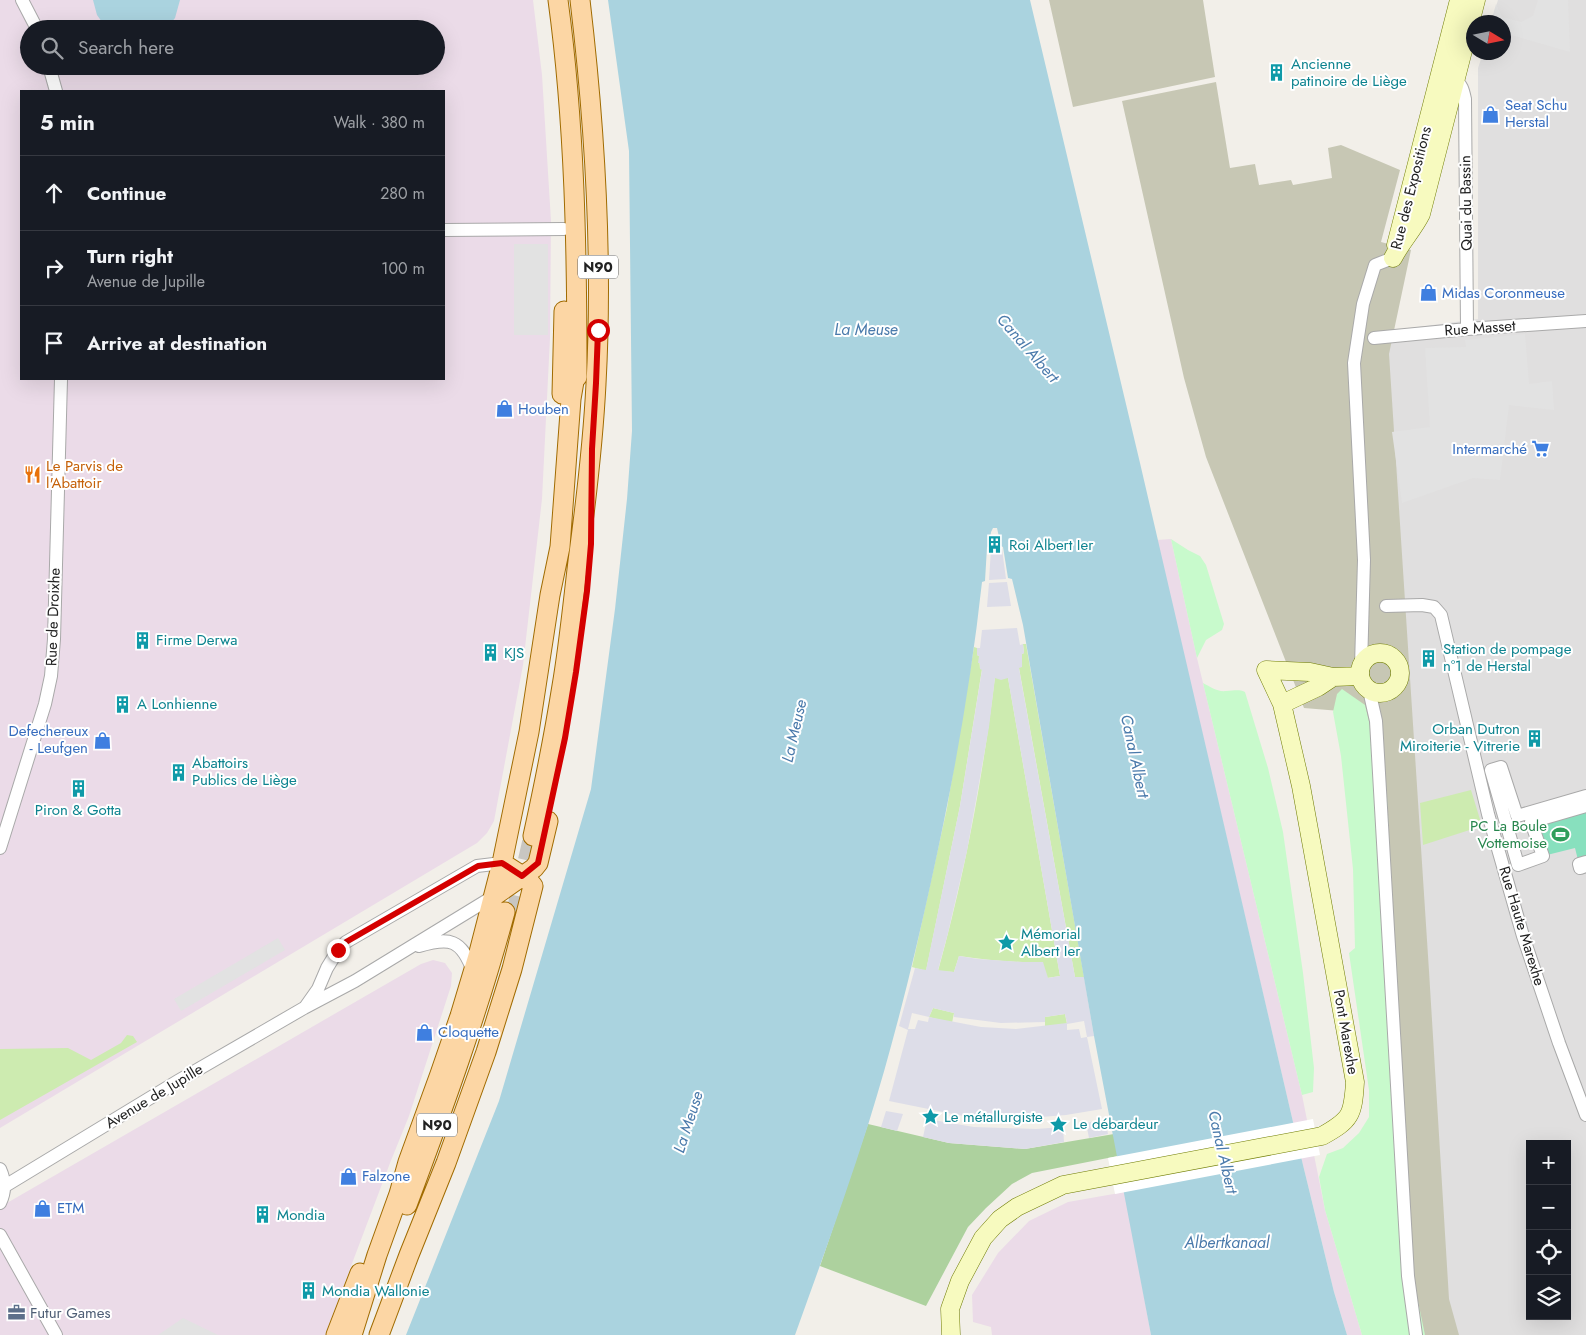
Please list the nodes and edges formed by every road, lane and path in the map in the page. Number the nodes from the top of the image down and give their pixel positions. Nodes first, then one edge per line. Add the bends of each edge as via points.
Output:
1 (22, 0) edge
2 (546, 0) edge
3 (558, 0) edge
4 (580, 0) edge
5 (1459, 0) edge
6 (1476, 0) edge
7 (32, 20) edge
8 (52, 75) edge
9 (1455, 80) junction
10 (56, 90) edge
11 (564, 229) junction
12 (445, 230) edge
13 (1393, 258) junction
14 (1586, 320) edge
15 (1467, 329) junction
16 (1374, 338) dead end
17 (577, 364) junction
18 (61, 380) edge
19 (592, 449) junction
20 (550, 595) junction
21 (1386, 606) dead end
22 (1333, 677) junction
23 (1363, 677) junction
24 (1282, 704) junction
25 (1586, 796) edge
26 (1586, 806) edge
27 (0, 848) edge
28 (1586, 862) edge
29 (502, 863) junction
30 (1586, 866) edge
31 (522, 876) junction
32 (494, 896) junction
33 (407, 950) junction
34 (473, 971) junction
35 (304, 1008) junction
36 (1586, 1115) edge
37 (408, 1162) junction
38 (0, 1168) edge
39 (5, 1186) junction
40 (0, 1203) edge
41 (0, 1235) edge
42 (56, 1335) edge
43 (336, 1335) edge
44 (352, 1335) edge
45 (359, 1335) edge
46 (370, 1335) edge
47 (379, 1335) edge
48 (951, 1335) edge
49 (1416, 1335) edge

1 - 7 street
2 - 11 main road via 557,101
3 - 17 main road, N90 via 574,190
4 - 19 main road, N90 via 589,86 597,230 598,330
5 - 13 street, Rue des Expositions
6 - 9 street, Rue des Expositions
8 - 10 street
9 - 13 street, Rue des Expositions via 1421,214
9 - 15 street, Quai du Bassin via 1460,84 1465,99
11 - 12 street
11 - 20 main road via 563,386
13 - 23 street via 1375,265 1363,304 1354,363 1364,560
14 - 15 street, Rue Masset
15 - 16 street, Rue Masset
17 - 19 main road, N90 via 578,399 565,588 528,835 551,749 567,655
17 - 20 main road via 571,399 560,547
18 - 27 street, Rue de Droixhe via 51,676
19 - 31 main road via 591,544 576,672 540,857 534,868
20 - 29 main road via 529,732
21 - 36 street, Rue Haute Marexhe via 1422,604 1434,607 1441,616 1488,814 1523,936
22 - 23 street
22 - 24 street
22 - 24 street, Pont Marexhe via 1310,672 1266,670
23 - 49 street via 1376,721 1408,1276
24 - 48 street, Pont Marexhe via 1301,786 1355,1082 1354,1106 1349,1117 1322,1136 1063,1185 1017,1207 1000,1219 983,1238 960,1280 950,1309
25 - 26 street via 1517,816 1501,767 1491,770 1518,865 1543,856 1531,822
28 - 30 street via 1579,864 1580,868
29 - 31 main road
29 - 32 main road
29 - 35 street, Avenue de Jupille via 471,869 346,942
31 - 32 main road
31 - 47 main road, N90 via 530,882 533,890 500,1011 446,1163
32 - 33 street, Avenue de Jupille
32 - 34 main road
33 - 34 street, Avenue de Jupille via 448,941 461,950
33 - 35 street, Avenue de Jupille
34 - 37 main road via 443,1067
35 - 39 street, Avenue de Jupille
37 - 43 main road via 385,1210
37 - 44 main road
38 - 39 street
39 - 40 street
41 - 42 street
45 - 46 main road, N90 via 460,1061 510,914 492,994 464,1082

